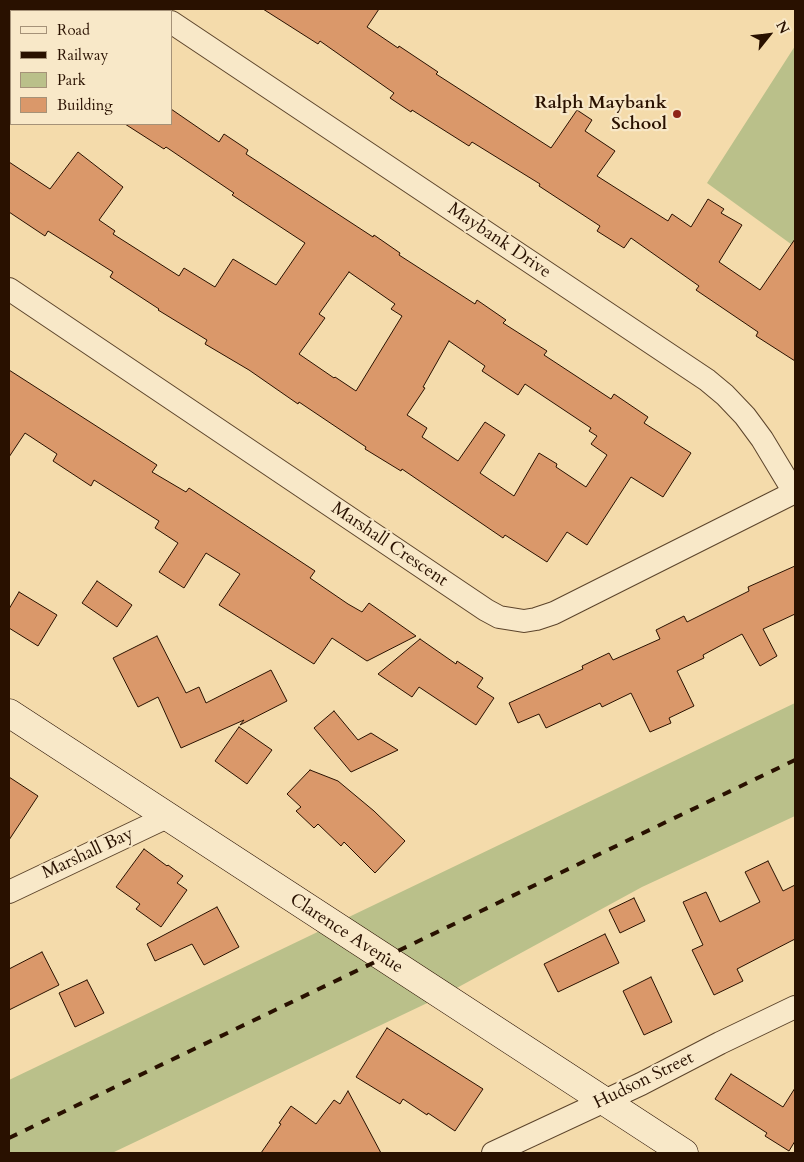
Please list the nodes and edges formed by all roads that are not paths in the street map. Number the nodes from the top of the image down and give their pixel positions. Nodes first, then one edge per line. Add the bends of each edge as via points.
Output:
1 (172, 23) edge
2 (9, 289) edge
3 (795, 492) edge
4 (9, 713) edge
5 (167, 817) junction
6 (9, 892) edge
7 (795, 1007) edge
8 (605, 1101) junction
9 (493, 1153) edge
10 (684, 1153) edge

1 - 3 street, Maybank Drive via 707,380 745,416
2 - 3 street, Marshall Crescent via 499,617 524,621 554,613
4 - 5 street, Clarence Avenue
5 - 6 street, Marshall Bay
5 - 8 street, Clarence Avenue
7 - 8 street, Hudson Street
8 - 9 street, Hudson Street
8 - 10 street, Clarence Avenue

